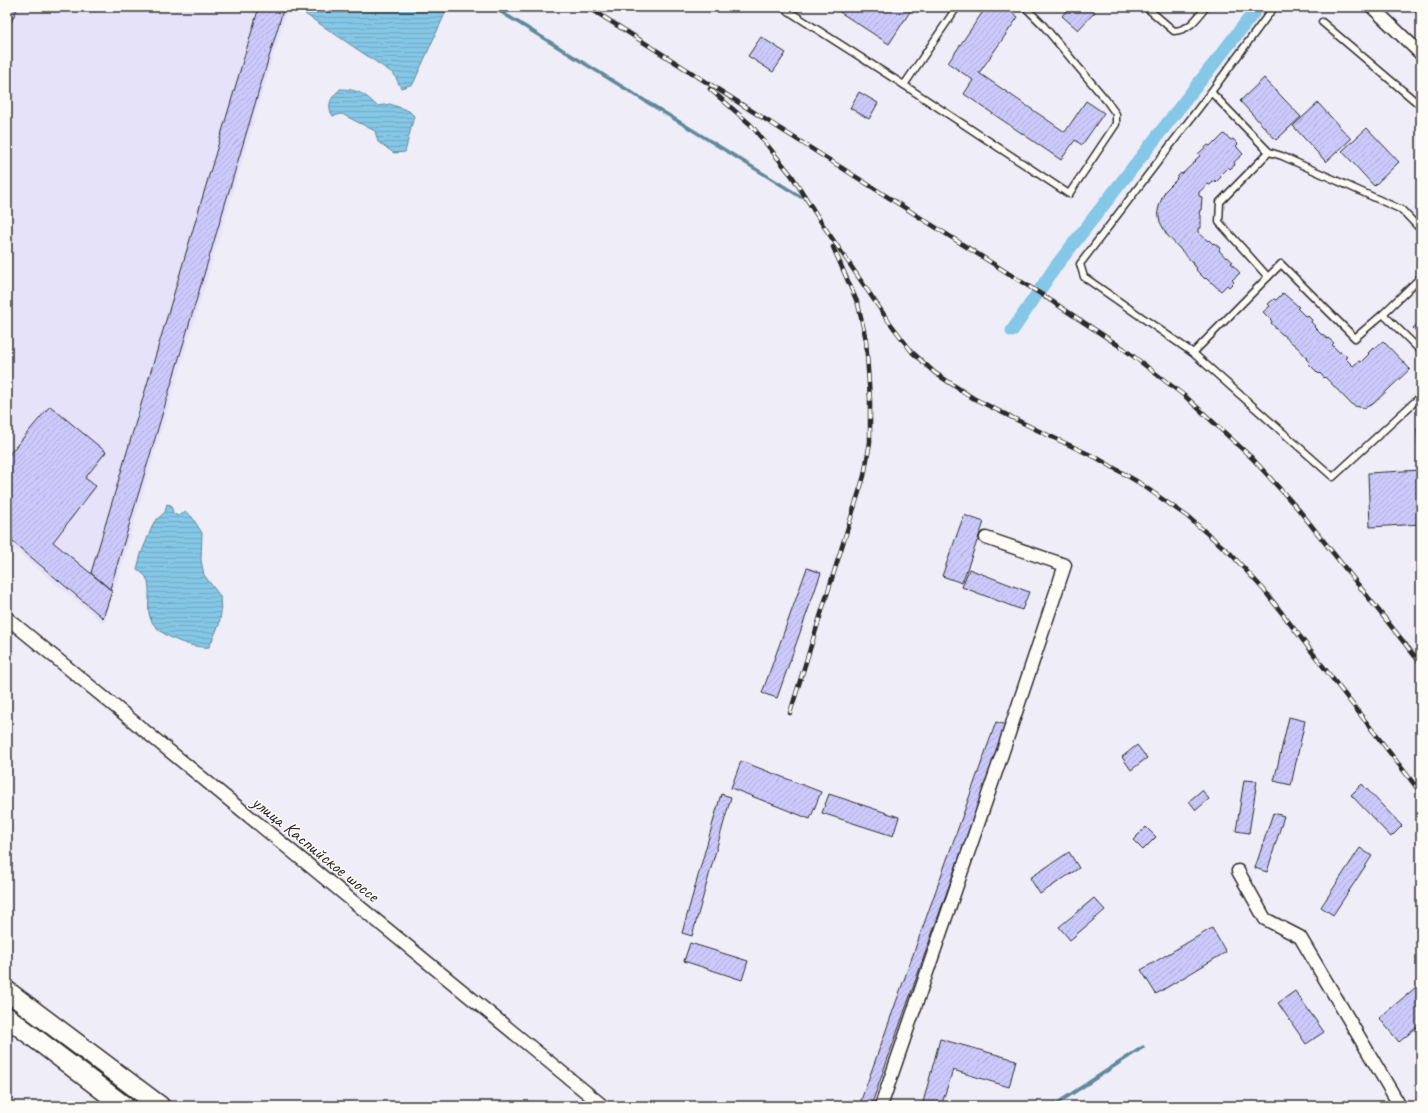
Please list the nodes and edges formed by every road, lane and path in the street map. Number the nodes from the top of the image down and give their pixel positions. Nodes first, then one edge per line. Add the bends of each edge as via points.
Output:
1 (782, 7) edge
2 (957, 7) edge
3 (1025, 7) edge
4 (1146, 7) edge
5 (1206, 7) edge
6 (1274, 7) edge
7 (1372, 7) edge
8 (1322, 22) dead end
9 (1421, 54) edge
10 (904, 85) junction
11 (1211, 92) junction
12 (1421, 106) edge
13 (1269, 152) junction
14 (1421, 230) edge
15 (1268, 277) junction
16 (1421, 277) edge
17 (1384, 314) junction
18 (1421, 351) edge
19 (1193, 353) junction
20 (1421, 396) edge
21 (986, 538) dead end
22 (7, 618) edge
23 (1238, 870) dead end
24 (7, 991) edge
25 (7, 1017) edge
26 (124, 1106) edge
27 (160, 1106) edge
28 (603, 1106) edge
29 (881, 1106) edge
30 (1400, 1106) edge

1 - 10 lane
2 - 10 lane
3 - 10 lane via 1116,114 1116,124 1069,194
4 - 5 lane via 1174,31 1190,26
6 - 11 lane
7 - 9 street
8 - 12 lane
11 - 13 lane
11 - 19 lane via 1080,264 1084,277
13 - 14 lane via 1402,210
13 - 15 lane via 1220,202 1219,222
15 - 17 lane via 1281,264 1355,338
15 - 19 lane
16 - 17 lane
17 - 18 lane
19 - 20 lane via 1333,477
21 - 29 street via 1065,565
22 - 28 street, улица Каспийское шоссе
23 - 30 street via 1265,918 1300,937
24 - 27 main road
25 - 26 main road

